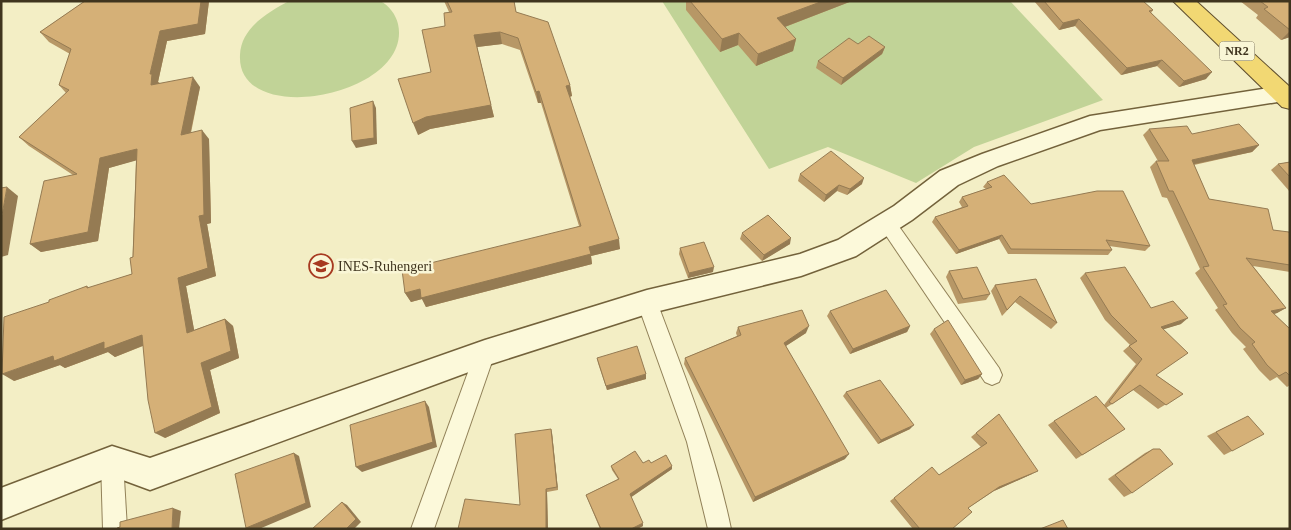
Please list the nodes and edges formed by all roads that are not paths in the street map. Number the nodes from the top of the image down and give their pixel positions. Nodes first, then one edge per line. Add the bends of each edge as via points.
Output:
1 (1184, 1) edge
2 (1287, 96) edge
3 (887, 223) junction
4 (647, 302) junction
5 (485, 354) junction
6 (992, 375) dead end
7 (112, 461) junction
8 (1, 504) edge
9 (115, 529) edge
10 (422, 529) edge
11 (720, 529) edge

1 - 2 highway, NR2
2 - 3 main road via 1098,122 949,178
3 - 4 main road via 847,248 802,265
3 - 6 street
4 - 5 main road
4 - 11 street via 704,458
5 - 7 main road via 150,474
5 - 10 street
7 - 8 main road
7 - 9 street

